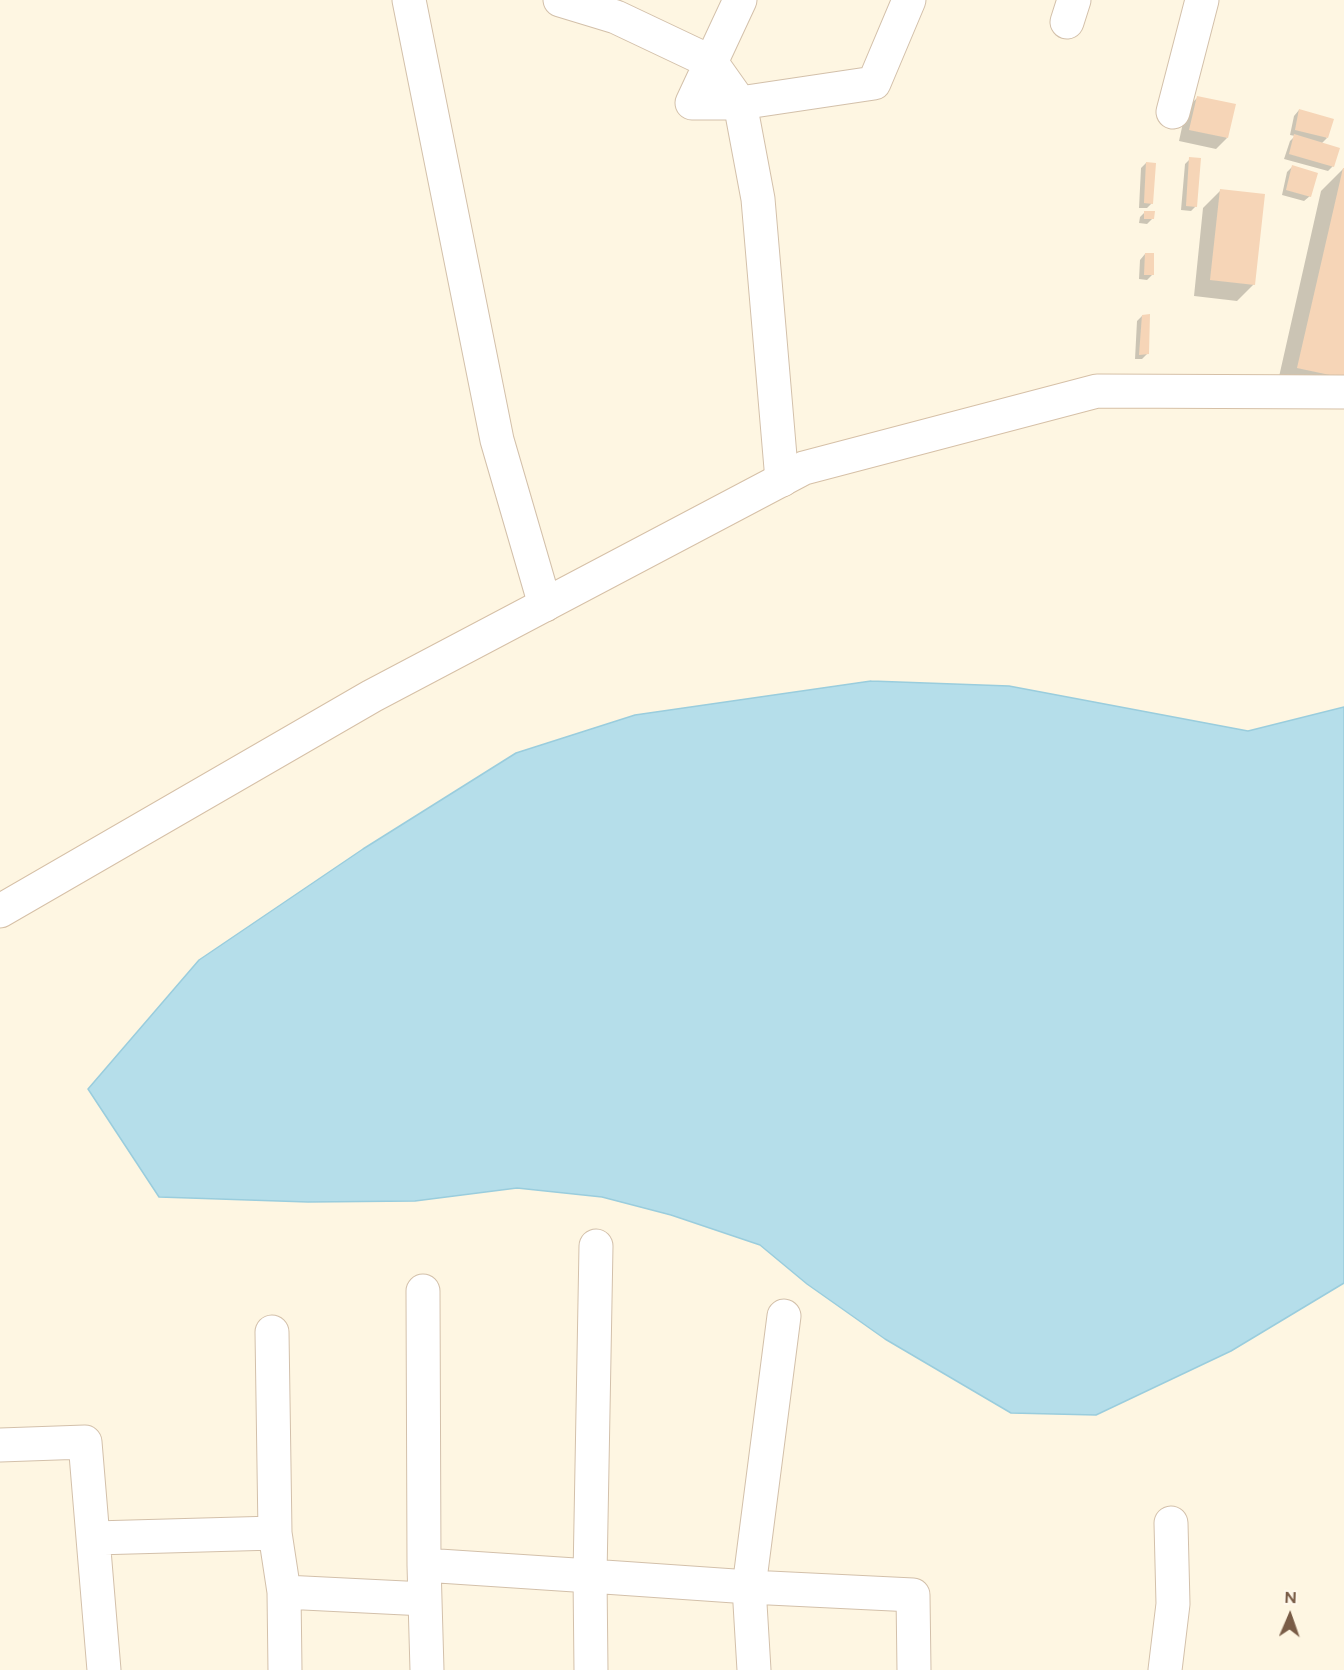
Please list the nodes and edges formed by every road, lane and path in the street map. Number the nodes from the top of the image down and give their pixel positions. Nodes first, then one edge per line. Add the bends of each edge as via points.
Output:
1 (409, 0) edge
2 (740, 0) edge
3 (909, 0) edge
4 (1202, 0) edge
5 (567, 1) edge
6 (711, 62) junction
7 (740, 104) junction
8 (1173, 112) dead end
9 (1344, 392) edge
10 (782, 480) junction
11 (545, 605) junction
12 (0, 911) edge
13 (596, 1246) dead end
14 (423, 1292) dead end
15 (784, 1316) dead end
16 (272, 1332) dead end
17 (0, 1445) edge
18 (1171, 1523) dead end
19 (274, 1533) junction
20 (95, 1538) junction
21 (424, 1565) junction
22 (590, 1576) junction
23 (749, 1587) junction
24 (284, 1592) junction
25 (425, 1599) junction
26 (104, 1670) edge
27 (285, 1670) edge
28 (427, 1670) edge
29 (591, 1670) edge
30 (754, 1670) edge
31 (914, 1670) edge
32 (1165, 1670) edge

1 - 11 street via 497,440
2 - 6 street
3 - 7 street via 874,83
4 - 8 street
5 - 6 street via 616,17
6 - 7 street via 692,103
7 - 10 street via 758,199
9 - 10 street via 1097,391 804,468
10 - 11 street
11 - 12 street via 372,696
13 - 22 street
14 - 21 street
15 - 23 street
16 - 19 street
17 - 20 street via 85,1442
18 - 32 street via 1173,1604
19 - 20 street
19 - 24 street
20 - 26 street
21 - 22 street
21 - 25 street
22 - 23 street
22 - 29 street
23 - 30 street
23 - 31 street via 913,1595
24 - 25 street
24 - 27 street
25 - 28 street

